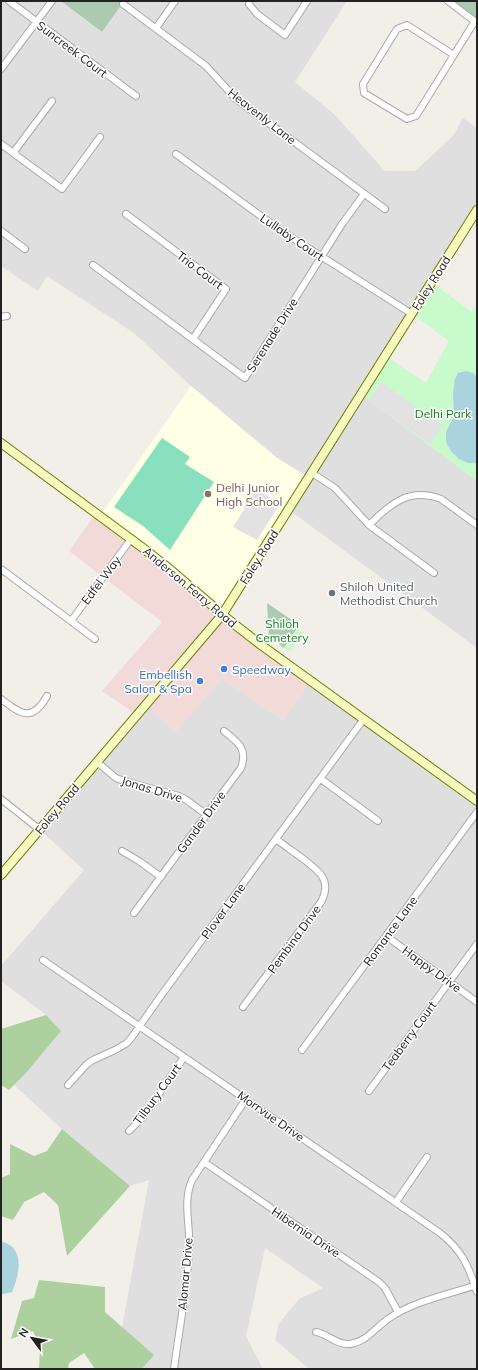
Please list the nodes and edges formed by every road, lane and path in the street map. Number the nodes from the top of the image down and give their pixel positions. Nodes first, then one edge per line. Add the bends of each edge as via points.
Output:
1 (8, 1) edge
2 (52, 1) edge
3 (175, 1) edge
4 (307, 1) edge
5 (448, 1) edge
6 (123, 4) dead end
7 (249, 4) dead end
8 (36, 22) junction
9 (476, 22) edge
10 (156, 28) junction
11 (454, 55) junction
12 (1, 69) edge
13 (136, 96) dead end
14 (52, 101) dead end
15 (100, 137) dead end
16 (1, 144) edge
17 (13, 153) junction
18 (176, 154) dead end
19 (364, 194) junction
20 (385, 209) dead end
21 (477, 210) edge
22 (126, 214) dead end
23 (1, 231) edge
24 (25, 248) dead end
25 (321, 257) junction
26 (93, 265) dead end
27 (412, 314) junction
28 (192, 339) junction
29 (1, 443) edge
30 (312, 473) junction
31 (369, 525) junction
32 (477, 525) edge
33 (131, 539) junction
34 (1, 569) edge
35 (434, 573) dead end
36 (222, 615) junction
37 (71, 621) junction
38 (95, 639) dead end
39 (47, 696) dead end
40 (1, 699) edge
41 (364, 720) junction
42 (224, 731) dead end
43 (97, 762) junction
44 (321, 779) junction
45 (1, 799) edge
46 (477, 801) edge
47 (477, 812) edge
48 (207, 815) junction
49 (378, 821) dead end
50 (40, 829) junction
51 (276, 839) junction
52 (122, 851) dead end
53 (1, 875) edge
54 (161, 877) junction
55 (134, 913) dead end
56 (386, 936) junction
57 (477, 944) edge
58 (43, 960) dead end
59 (450, 982) junction
60 (477, 1002) edge
61 (243, 1007) dead end
62 (140, 1026) junction
63 (302, 1050) dead end
64 (184, 1057) junction
65 (68, 1084) dead end
66 (369, 1091) dead end
67 (246, 1099) junction
68 (130, 1131) dead end
69 (427, 1157) dead end
70 (204, 1162) junction
71 (396, 1202) junction
72 (476, 1288) edge
73 (398, 1312) junction
74 (316, 1332) dead end
75 (174, 1369) edge

1 - 8 street, Suncreek Court
2 - 8 street
3 - 10 street
4 - 7 street via 285,35 257,14
5 - 9 street
6 - 10 street, Heavenly Lane
8 - 12 street
8 - 13 street, Suncreek Court
9 - 11 street
10 - 19 street, Heavenly Lane via 206,66 236,99
11 - 11 street via 416,116 408,119 364,93 363,84 397,29 407,25
14 - 17 street
15 - 17 street via 62,189
16 - 17 street
18 - 25 street, Lullaby Court
19 - 20 street, Heavenly Lane
19 - 25 street, Serenade Drive
21 - 27 street, Foley Road
22 - 28 street, Trio Court via 226,289
23 - 24 street
25 - 27 street, Lullaby Court
25 - 28 street, Serenade Drive via 245,378
26 - 28 street, Serenade Drive
27 - 30 street, Foley Road
29 - 33 street, Anderson Ferry Road
30 - 31 street via 335,488
30 - 36 street, Foley Road
31 - 32 street via 393,503 405,497 419,495 441,499
31 - 35 street
33 - 36 street, Anderson Ferry Road
33 - 37 street, Edfel Way
34 - 37 street
36 - 41 street, Anderson Ferry Road
36 - 43 street, Foley Road
37 - 38 street
39 - 40 street via 42,706 28,713 20,712
41 - 44 street, Plover Lane
41 - 46 street, Anderson Ferry Road
42 - 48 street, Gander Drive via 240,744 243,763
43 - 48 street, Jonas Drive via 116,778 179,796
43 - 50 street, Foley Road
44 - 49 street
44 - 51 street, Plover Lane
45 - 50 street
47 - 56 street, Romance Lane
48 - 54 street, Gander Drive
50 - 53 street, Foley Road
51 - 61 street, Pembina Drive via 318,870 325,883 325,893 321,902
51 - 62 street, Plover Lane
52 - 54 street
54 - 55 street, Gander Drive
56 - 59 street, Happy Drive
56 - 63 street, Romance Lane
57 - 59 street, Teaberry Court
58 - 62 street, Morrvue Drive
59 - 60 street, Happy Drive
59 - 66 street, Teaberry Court
62 - 64 street, Morrvue Drive
62 - 65 street, Plover Lane via 127,1042 87,1064
64 - 67 street, Morrvue Drive
64 - 68 street, Tilbury Court via 143,1117
67 - 70 street, Alomar Drive
67 - 71 street, Morrvue Drive
69 - 71 street
70 - 73 street, Hibernia Drive via 378,1282 385,1288
70 - 75 street, Alomar Drive via 192,1180 187,1194 190,1250
71 - 72 street, Morrvue Drive via 454,1245 466,1261
72 - 73 street
73 - 74 street via 380,1324 366,1338 355,1343 338,1342

